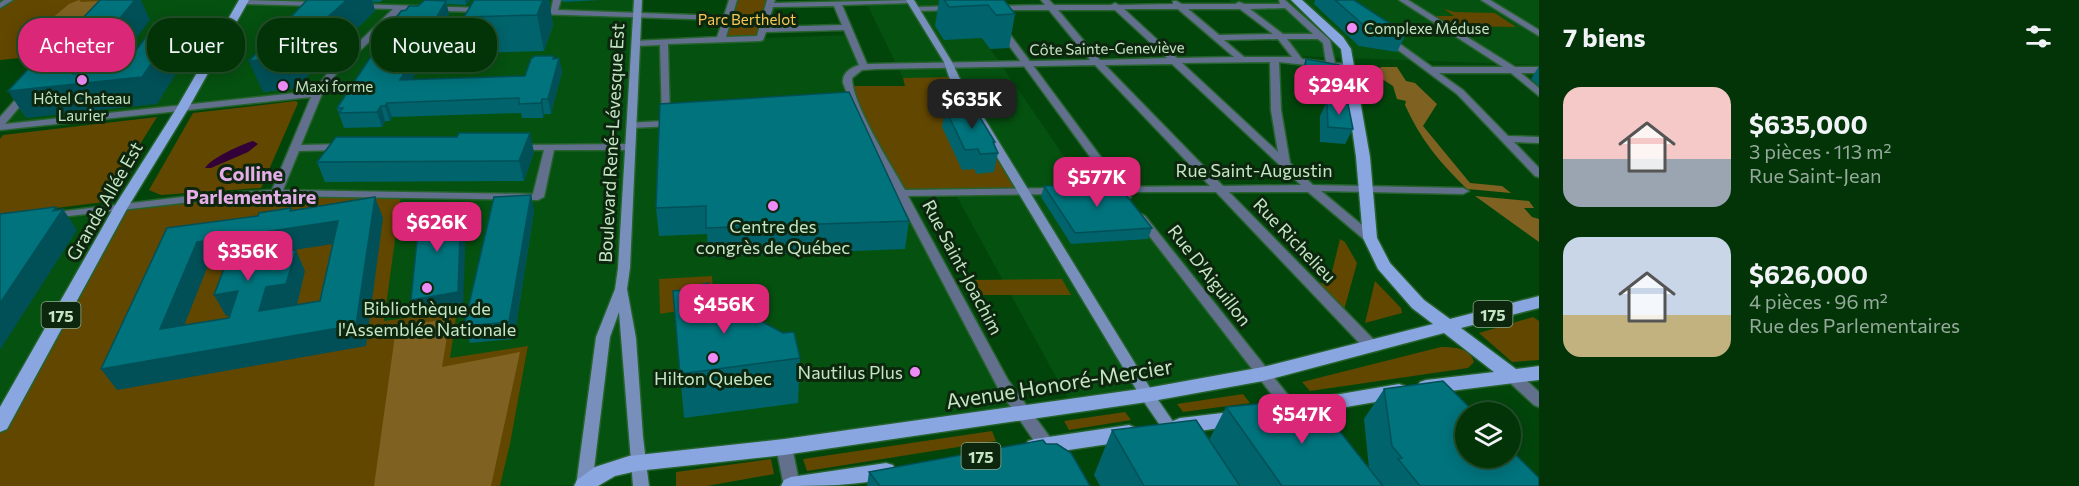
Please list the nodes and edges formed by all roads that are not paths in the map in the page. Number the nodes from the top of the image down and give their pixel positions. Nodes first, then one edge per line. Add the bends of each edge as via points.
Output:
1 (9, 0) edge
2 (557, 0) edge
3 (638, 0) edge
4 (733, 0) edge
5 (1403, 0) edge
6 (1485, 0) edge
7 (243, 1) edge
8 (836, 2) edge
9 (1288, 2) edge
10 (771, 3) edge
11 (912, 3) edge
12 (1113, 3) edge
13 (1176, 3) edge
14 (1237, 3) edge
15 (1048, 4) edge
16 (328, 5) edge
17 (349, 5) dead end
18 (396, 5) edge
19 (0, 6) edge
20 (964, 8) edge
21 (496, 10) edge
22 (526, 11) edge
23 (554, 12) junction
24 (638, 15) junction
25 (727, 18) junction
26 (848, 27) junction
27 (1378, 32) edge
28 (762, 34) junction
29 (1539, 34) edge
30 (1322, 36) junction
31 (1281, 37) junction
32 (1217, 38) junction
33 (721, 39) junction
34 (664, 42) junction
35 (637, 43) junction
36 (1241, 59) junction
37 (1274, 59) junction
38 (1298, 59) junction
39 (1173, 60) junction
40 (1097, 62) junction
41 (1331, 63) junction
42 (1029, 64) junction
43 (864, 66) junction
44 (948, 66) junction
45 (1349, 66) junction
46 (1432, 70) junction
47 (1514, 70) junction
48 (1539, 70) edge
49 (35, 84) edge
50 (1539, 93) edge
51 (317, 94) junction
52 (182, 109) junction
53 (688, 122) edge
54 (666, 124) junction
55 (0, 125) edge
56 (631, 126) junction
57 (1506, 139) junction
58 (1539, 140) edge
59 (351, 147) edge
60 (504, 147) edge
61 (550, 147) junction
62 (630, 147) junction
63 (296, 148) junction
64 (1285, 162) junction
65 (1539, 174) edge
66 (1310, 188) junction
67 (1366, 188) junction
68 (1218, 189) junction
69 (1098, 190) edge
70 (1119, 190) junction
71 (1066, 191) edge
72 (1463, 191) dead end
73 (1025, 192) junction
74 (276, 193) junction
75 (901, 193) junction
76 (121, 207) junction
77 (38, 217) edge
78 (1370, 238) junction
79 (621, 289) junction
80 (1539, 302) edge
81 (1448, 326) junction
82 (1372, 347) junction
83 (1539, 373) edge
84 (1263, 374) junction
85 (1512, 376) junction
86 (1412, 389) junction
87 (1147, 395) junction
88 (1539, 401) edge
89 (1426, 405) edge
90 (1292, 410) junction
91 (1025, 414) junction
92 (0, 424) edge
93 (1303, 426) edge
94 (1172, 432) junction
95 (1046, 446) junction
96 (784, 447) junction
97 (1020, 449) edge
98 (637, 463) junction
99 (901, 468) edge
100 (1062, 468) edge
101 (584, 486) edge
102 (641, 486) edge
103 (792, 486) edge

1 - 19 street
2 - 23 street
3 - 24 main road, Boulevard René-Lévesque Est
4 - 25 street
5 - 47 street
6 - 29 street
7 - 16 street
7 - 52 main road, Grande Allée Est / 175
8 - 10 street
8 - 11 street
8 - 26 street
9 - 14 street
9 - 30 street
9 - 45 main road, 175 via 1343,44
10 - 28 street
11 - 20 street
11 - 44 main road
12 - 13 street
12 - 15 street
12 - 39 street
13 - 14 street
13 - 32 street
14 - 31 street
15 - 40 street, Rue Richelieu
15 - 42 street, Rue D'Aiguillon via 985,8
17 - 18 street
18 - 21 street
18 - 51 street via 381,27 333,72
22 - 23 street
23 - 24 street
24 - 25 street
24 - 35 main road, Boulevard René-Lévesque Est
25 - 33 street
26 - 28 street
26 - 43 street
27 - 46 street
28 - 33 street
30 - 31 street
30 - 41 street
31 - 32 street
31 - 38 street
32 - 36 street
33 - 34 street
34 - 35 street
34 - 54 street
35 - 56 main road, Boulevard René-Lévesque Est
36 - 37 street, Côte Sainte-Geneviève
36 - 39 street, Côte Sainte-Geneviève
37 - 38 street, Côte Sainte-Geneviève
37 - 64 street via 1276,110
38 - 41 street, Côte Sainte-Geneviève
39 - 40 street, Côte Sainte-Geneviève
39 - 64 street
40 - 42 street, Côte Sainte-Geneviève
40 - 68 street, Rue Richelieu
41 - 45 street, Côte Sainte-Geneviève
42 - 44 street, Côte Sainte-Geneviève
42 - 70 street, Rue D'Aiguillon
43 - 44 street, Côte Sainte-Geneviève
43 - 75 street, Rue Saint-Joachim via 847,79 853,111
44 - 73 main road
45 - 67 main road, 175
46 - 47 street
46 - 57 street via 1460,92
47 - 48 street
47 - 50 street
49 - 55 street
51 - 52 street
51 - 63 street
52 - 55 street
52 - 76 main road, Grande Allée Est / 175
53 - 54 street
54 - 56 street
56 - 62 main road, Boulevard René-Lévesque Est
57 - 58 street
57 - 65 street
59 - 63 street
60 - 61 street
61 - 62 street
61 - 74 street via 538,197
62 - 79 main road, Boulevard René-Lévesque Est
63 - 74 street
64 - 66 street
66 - 67 street, Rue Saint-Augustin
66 - 68 street, Rue Saint-Augustin
66 - 78 street
67 - 72 street, Rue Saint-Augustin
67 - 78 main road, 175
68 - 70 street, Rue Saint-Augustin
68 - 82 street, Rue Richelieu
69 - 70 street, Rue Saint-Augustin
70 - 84 street, Rue D'Aiguillon
71 - 73 street
73 - 75 street
73 - 87 main road
74 - 76 street
75 - 91 street, Rue Saint-Joachim via 1003,384
76 - 77 street
76 - 92 main road, Grande Allée Est / 175
78 - 81 main road, 175 via 1393,279
79 - 98 main road, Boulevard René-Lévesque Est via 630,335
79 - 101 main road, Boulevard René-Lévesque Est via 603,337
80 - 81 main road, Avenue Honoré-Mercier / 175
81 - 82 main road, Avenue Honoré-Mercier / 175
81 - 85 main road, 175
82 - 84 main road, Avenue Honoré-Mercier / 175
83 - 85 main road, 175
84 - 87 main road, Avenue Honoré-Mercier / 175
84 - 90 street, Rue D'Aiguillon
85 - 86 main road, 175
85 - 88 street
86 - 89 street
86 - 90 main road, 175
87 - 91 main road, Avenue Honoré-Mercier / 175
87 - 94 main road
90 - 93 street, Rue D'Aiguillon
90 - 94 main road, 175
91 - 95 street, Rue Saint-Joachim
91 - 96 main road, Avenue Honoré-Mercier / 175
94 - 95 main road, 175
95 - 97 main road, 175
95 - 100 street, Rue Saint-Joachim
96 - 98 main road, Avenue Honoré-Mercier / 175
96 - 103 street
98 - 101 main road, Avenue Honoré-Mercier / 175 via 597,474
98 - 102 main road, Boulevard René-Lévesque Est
99 - 103 main road

